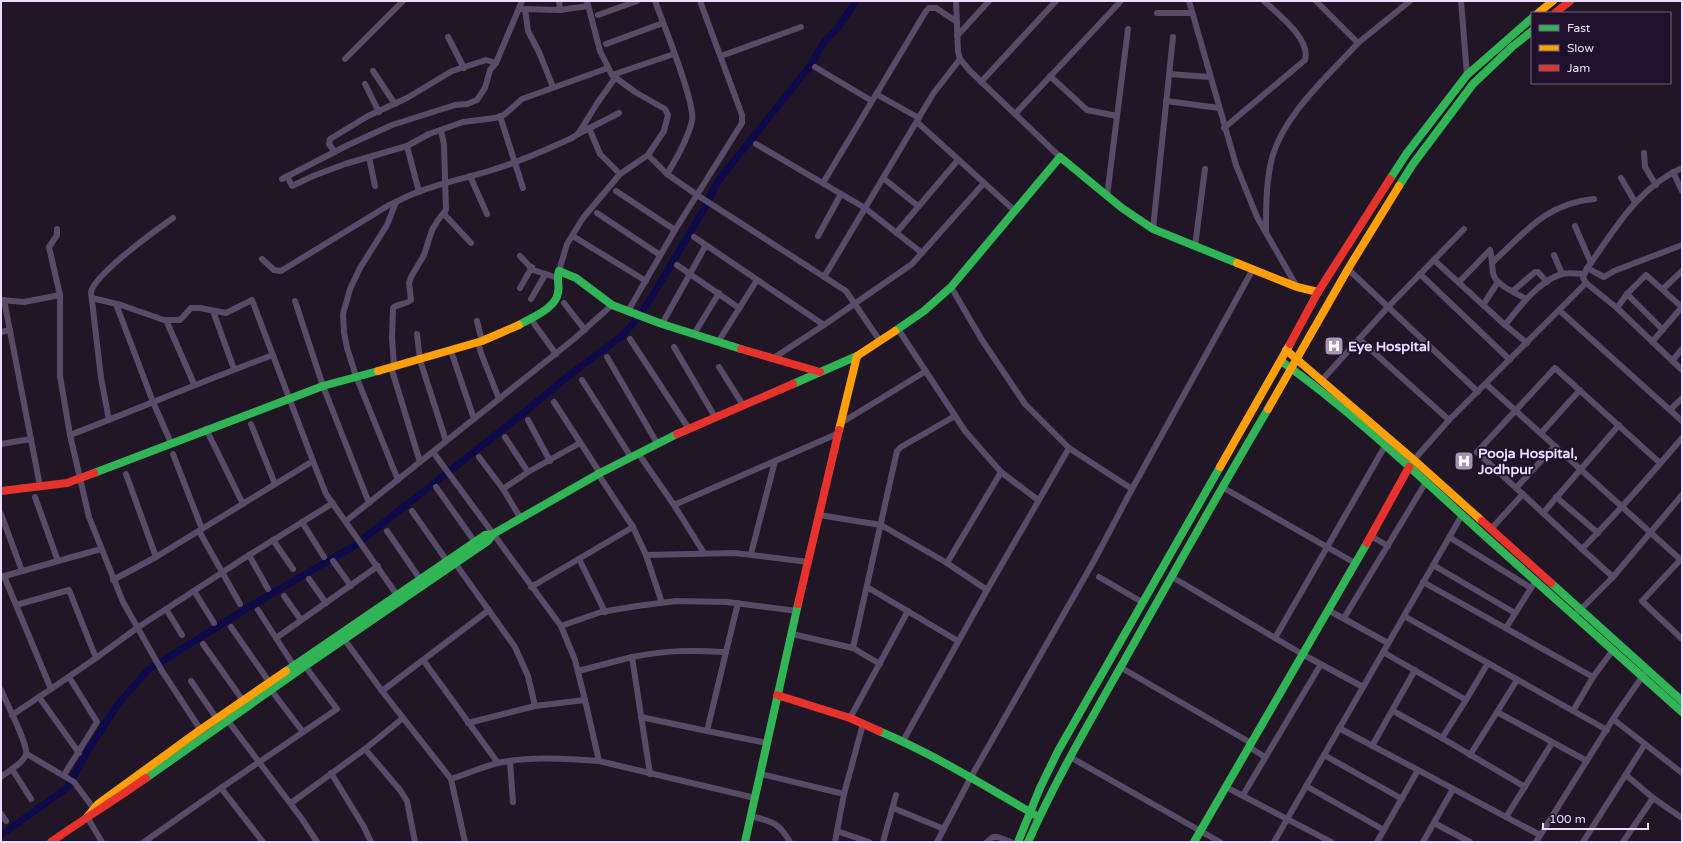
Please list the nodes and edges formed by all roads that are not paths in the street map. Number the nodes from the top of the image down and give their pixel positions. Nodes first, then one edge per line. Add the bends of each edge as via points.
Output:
1 (403, 1) edge
2 (522, 1) edge
3 (559, 1) edge
4 (637, 1) edge
5 (655, 1) edge
6 (700, 1) edge
7 (956, 1) edge
8 (989, 1) edge
9 (1056, 1) edge
10 (1121, 1) edge
11 (1189, 1) edge
12 (1264, 1) edge
13 (1316, 1) edge
14 (1461, 1) edge
15 (1553, 1) edge
16 (1570, 1) edge
17 (1406, 2) edge
18 (588, 4) edge
19 (522, 9) junction
20 (560, 10) junction
21 (1192, 12) junction
22 (1539, 12) edge
23 (1556, 12) edge
24 (1157, 13) dead end
25 (598, 15) dead end
26 (1531, 19) edge
27 (957, 22) junction
28 (663, 23) junction
29 (801, 27) dead end
30 (1128, 29) dead end
31 (1531, 32) edge
32 (957, 36) junction
33 (1173, 36) dead end
34 (448, 37) dead end
35 (1358, 43) junction
36 (606, 44) dead end
37 (674, 54) junction
38 (721, 56) junction
39 (344, 59) dead end
40 (960, 59) junction
41 (496, 63) junction
42 (815, 67) dead end
43 (464, 68) junction
44 (608, 68) junction
45 (373, 71) dead end
46 (1169, 74) junction
47 (1468, 75) junction
48 (613, 76) junction
49 (1050, 76) junction
50 (1210, 77) junction
51 (982, 82) junction
52 (365, 84) dead end
53 (553, 88) junction
54 (876, 94) junction
55 (872, 101) junction
56 (1166, 102) junction
57 (394, 104) junction
58 (1219, 108) junction
59 (379, 112) junction
60 (619, 113) dead end
61 (1015, 114) junction
62 (500, 116) junction
63 (1117, 116) junction
64 (918, 120) junction
65 (589, 128) junction
66 (1224, 128) junction
67 (441, 130) junction
68 (578, 134) junction
69 (756, 144) dead end
70 (407, 146) junction
71 (335, 152) junction
72 (1644, 153) dead end
73 (648, 155) junction
74 (369, 157) junction
75 (1060, 158) junction
76 (958, 160) junction
77 (516, 162) junction
78 (1682, 168) edge
79 (1205, 169) dead end
80 (1673, 172) junction
81 (620, 174) junction
82 (667, 174) junction
83 (470, 176) junction
84 (883, 178) junction
85 (1621, 178) dead end
86 (446, 183) junction
87 (823, 183) junction
88 (984, 183) junction
89 (1656, 185) junction
90 (375, 186) dead end
91 (523, 188) dead end
92 (616, 191) dead end
93 (1682, 191) edge
94 (419, 192) junction
95 (841, 194) junction
96 (698, 196) junction
97 (1107, 196) junction
98 (1594, 199) dead end
99 (396, 202) junction
100 (1635, 202) junction
101 (918, 206) junction
102 (865, 208) junction
103 (1015, 211) junction
104 (597, 213) dead end
105 (444, 214) junction
106 (486, 214) dead end
107 (173, 218) dead end
108 (1575, 226) dead end
109 (57, 229) dead end
110 (1153, 229) junction
111 (1464, 229) dead end
112 (675, 230) junction
113 (896, 232) junction
114 (1266, 233) junction
115 (818, 236) dead end
116 (694, 237) dead end
117 (576, 238) dead end
118 (471, 243) dead end
119 (706, 245) junction
120 (1682, 245) edge
121 (1195, 246) junction
122 (922, 253) junction
123 (660, 255) junction
124 (1554, 255) dead end
125 (520, 256) dead end
126 (262, 259) dead end
127 (1434, 260) junction
128 (1493, 262) junction
129 (678, 265) dead end
130 (1589, 265) junction
131 (532, 268) junction
132 (1253, 269) junction
133 (1348, 269) junction
134 (1682, 271) edge
135 (690, 272) junction
136 (558, 274) junction
137 (1420, 274) junction
138 (1562, 274) junction
139 (1584, 274) junction
140 (545, 275) junction
141 (824, 276) junction
142 (757, 280) junction
143 (646, 281) junction
144 (1459, 282) junction
145 (1498, 282) junction
146 (1547, 282) junction
147 (1586, 283) junction
148 (951, 287) junction
149 (1297, 287) junction
150 (520, 288) dead end
151 (1663, 289) junction
152 (1513, 291) junction
153 (1318, 292) junction
154 (719, 293) junction
155 (1627, 294) junction
156 (60, 295) junction
157 (92, 298) junction
158 (531, 299) dead end
159 (1526, 299) junction
160 (2, 300) edge
161 (295, 301) dead end
162 (564, 302) dead end
163 (856, 303) junction
164 (116, 304) junction
165 (612, 305) junction
166 (1483, 305) junction
167 (1388, 307) junction
168 (739, 308) junction
169 (1617, 308) junction
170 (1559, 310) junction
171 (213, 311) junction
172 (635, 313) junction
173 (530, 318) junction
174 (166, 320) junction
175 (477, 321) dead end
176 (662, 324) junction
177 (1505, 325) junction
178 (824, 326) junction
179 (898, 329) junction
180 (10, 330) junction
181 (585, 330) junction
182 (1663, 330) junction
183 (1, 332) edge
184 (417, 334) dead end
185 (694, 334) junction
186 (630, 339) dead end
187 (1358, 339) junction
188 (880, 341) junction
189 (480, 342) junction
190 (718, 342) junction
191 (1652, 342) junction
192 (1527, 343) junction
193 (674, 347) dead end
194 (1682, 348) edge
195 (1286, 350) junction
196 (451, 351) junction
197 (556, 354) junction
198 (273, 355) junction
199 (857, 356) junction
200 (607, 357) dead end
201 (772, 359) junction
202 (1298, 359) junction
203 (420, 360) junction
204 (1510, 360) junction
205 (1281, 361) junction
206 (1672, 361) junction
207 (392, 367) junction
208 (719, 367) dead end
209 (1292, 368) junction
210 (234, 369) junction
211 (1682, 370) edge
212 (926, 371) junction
213 (820, 372) junction
214 (356, 376) junction
215 (582, 380) dead end
216 (1322, 380) junction
217 (194, 384) junction
218 (1486, 384) junction
219 (323, 386) junction
220 (1580, 390) junction
221 (1478, 392) junction
222 (1682, 398) edge
223 (291, 399) junction
224 (499, 399) junction
225 (154, 402) junction
226 (554, 402) dead end
227 (743, 405) junction
228 (1670, 410) junction
229 (1516, 411) junction
230 (955, 416) junction
231 (715, 418) junction
232 (474, 419) junction
233 (109, 420) junction
234 (528, 420) dead end
235 (1449, 420) junction
236 (1682, 421) edge
237 (841, 423) junction
238 (251, 424) dead end
239 (1619, 425) junction
240 (689, 429) junction
241 (206, 430) junction
242 (839, 433) junction
243 (1541, 433) junction
244 (70, 435) junction
245 (505, 437) dead end
246 (1682, 438) edge
247 (31, 439) junction
248 (446, 441) junction
249 (580, 442) junction
250 (171, 443) junction
251 (657, 443) junction
252 (1, 444) edge
253 (1385, 446) junction
254 (1555, 446) junction
255 (1068, 448) junction
256 (433, 452) junction
257 (638, 453) junction
258 (173, 454) dead end
259 (479, 457) dead end
260 (631, 457) junction
261 (314, 461) junction
262 (550, 461) junction
263 (775, 461) junction
264 (420, 462) junction
265 (1411, 463) junction
266 (1660, 463) junction
267 (1580, 469) junction
268 (528, 472) junction
269 (1001, 472) junction
270 (126, 474) dead end
271 (599, 474) junction
272 (80, 480) junction
273 (398, 480) junction
274 (1426, 482) junction
275 (275, 484) junction
276 (40, 486) junction
277 (436, 487) dead end
278 (1222, 487) junction
279 (1516, 488) junction
280 (503, 489) junction
281 (1132, 489) junction
282 (1, 491) edge
283 (1523, 494) junction
284 (1682, 495) edge
285 (35, 497) dead end
286 (1556, 497) junction
287 (1038, 500) junction
288 (333, 503) junction
289 (369, 503) junction
290 (243, 504) junction
291 (674, 505) junction
292 (1622, 507) junction
293 (412, 511) dead end
294 (1543, 513) junction
295 (1, 514) edge
296 (819, 515) junction
297 (1462, 515) junction
298 (521, 519) junction
299 (346, 521) junction
300 (302, 522) junction
301 (881, 525) junction
302 (633, 527) junction
303 (1491, 529) junction
304 (201, 530) junction
305 (387, 531) dead end
306 (1651, 531) junction
307 (1598, 532) junction
308 (493, 534) junction
309 (1371, 536) junction
310 (1449, 537) junction
311 (273, 540) junction
312 (475, 542) junction
313 (1388, 546) junction
314 (1327, 548) junction
315 (101, 549) junction
316 (1582, 549) junction
317 (704, 553) junction
318 (751, 554) junction
319 (249, 555) junction
320 (646, 555) junction
321 (156, 557) junction
322 (324, 558) dead end
323 (579, 559) junction
324 (1682, 559) edge
325 (58, 561) junction
326 (333, 561) dead end
327 (447, 561) junction
328 (808, 562) junction
329 (455, 563) junction
330 (947, 563) junction
331 (1355, 563) junction
332 (1433, 565) junction
333 (378, 566) junction
334 (293, 570) dead end
335 (22, 571) junction
336 (222, 573) junction
337 (3, 577) edge
338 (1099, 577) dead end
339 (1172, 577) junction
340 (1613, 577) junction
341 (309, 579) dead end
342 (420, 579) junction
343 (113, 580) junction
344 (1423, 582) junction
345 (1533, 584) junction
346 (350, 586) junction
347 (531, 587) junction
348 (867, 587) junction
349 (268, 588) dead end
350 (987, 590) junction
351 (194, 591) junction
352 (397, 595) junction
353 (284, 596) dead end
354 (1142, 602) junction
355 (326, 603) junction
356 (662, 603) junction
357 (738, 603) junction
358 (240, 604) dead end
359 (16, 605) junction
360 (1581, 609) junction
361 (166, 610) junction
362 (258, 610) dead end
363 (489, 610) junction
364 (1328, 610) junction
365 (797, 611) junction
366 (908, 611) junction
367 (605, 612) junction
368 (1516, 613) junction
369 (1575, 615) junction
370 (1404, 616) junction
371 (1344, 618) junction
372 (300, 620) junction
373 (214, 623) dead end
374 (560, 626) junction
375 (231, 627) dead end
376 (137, 628) junction
377 (1506, 628) junction
378 (792, 634) junction
379 (182, 635) dead end
380 (1681, 637) edge
381 (276, 638) junction
382 (1275, 638) junction
383 (344, 639) junction
384 (958, 641) junction
385 (1388, 643) junction
386 (203, 644) dead end
387 (853, 648) junction
388 (1612, 650) junction
389 (726, 652) junction
390 (1383, 652) junction
391 (1302, 654) junction
392 (632, 657) junction
393 (96, 658) junction
394 (423, 660) junction
395 (1488, 663) junction
396 (880, 664) junction
397 (1320, 664) junction
398 (294, 666) junction
399 (305, 666) junction
400 (1120, 667) junction
401 (1415, 670) junction
402 (578, 671) junction
403 (1645, 673) junction
404 (69, 677) junction
405 (1593, 677) junction
406 (1517, 680) junction
407 (191, 681) dead end
408 (270, 687) junction
409 (1363, 687) junction
410 (51, 689) junction
411 (1, 690) edge
412 (382, 691) junction
413 (778, 695) junction
414 (39, 697) junction
415 (585, 700) junction
416 (1466, 700) junction
417 (1682, 701) edge
418 (244, 702) junction
419 (536, 706) junction
420 (1393, 711) junction
421 (1573, 711) junction
422 (1497, 712) junction
423 (1682, 712) edge
424 (12, 715) junction
425 (641, 717) junction
426 (403, 718) junction
427 (850, 718) junction
428 (217, 719) junction
429 (1614, 719) junction
430 (228, 721) junction
431 (468, 723) junction
432 (863, 724) junction
433 (1339, 728) junction
434 (1606, 730) junction
435 (707, 731) junction
436 (303, 732) junction
437 (203, 734) junction
438 (1442, 738) junction
439 (903, 741) junction
440 (767, 743) junction
441 (1552, 743) junction
442 (1645, 744) junction
443 (1250, 745) junction
444 (1372, 746) junction
445 (365, 749) junction
446 (79, 753) junction
447 (26, 754) junction
448 (1324, 755) junction
449 (1470, 755) junction
450 (1070, 757) junction
451 (1265, 757) junction
452 (599, 761) junction
453 (1587, 761) junction
454 (259, 762) junction
455 (510, 762) junction
456 (498, 763) junction
457 (12, 769) junction
458 (1418, 770) junction
459 (1682, 772) edge
460 (331, 773) junction
461 (650, 774) junction
462 (761, 774) junction
463 (1626, 774) junction
464 (66, 776) junction
465 (971, 776) junction
466 (1, 777) edge
467 (451, 779) junction
468 (1306, 786) junction
469 (1226, 787) junction
470 (1525, 787) junction
471 (221, 788) junction
472 (1453, 789) junction
473 (844, 794) junction
474 (896, 795) dead end
475 (1243, 795) junction
476 (755, 798) junction
477 (1654, 798) junction
478 (31, 799) dead end
479 (1402, 799) junction
480 (513, 802) dead end
481 (291, 803) junction
482 (893, 808) junction
483 (94, 809) junction
484 (1030, 812) junction
485 (1, 814) edge
486 (751, 816) junction
487 (87, 817) junction
488 (1039, 817) junction
489 (1506, 817) junction
490 (1288, 818) junction
491 (1682, 818) edge
492 (6, 821) dead end
493 (1434, 823) junction
494 (944, 829) junction
495 (1384, 830) junction
496 (837, 831) junction
497 (1200, 831) junction
498 (155, 835) junction
499 (1540, 835) junction
500 (1320, 839) edge
501 (51, 842) edge
502 (102, 842) edge
503 (144, 842) edge
504 (159, 842) edge
505 (263, 842) edge
506 (317, 842) edge
507 (371, 842) edge
508 (415, 842) edge
509 (465, 842) edge
510 (745, 842) edge
511 (790, 842) edge
512 (835, 842) edge
513 (869, 842) edge
514 (883, 842) edge
515 (937, 842) edge
516 (987, 842) edge
517 (1012, 842) edge
518 (1018, 842) edge
519 (1028, 842) edge
520 (1194, 842) edge
521 (1219, 842) edge
522 (1274, 842) edge
523 (1331, 842) edge
524 (1377, 842) edge
525 (1423, 842) edge
526 (1470, 842) edge
527 (1536, 842) edge
528 (1583, 842) edge
529 (1622, 842) edge

1 - 39 street
2 - 19 street
3 - 20 street
4 - 25 street
5 - 28 street
6 - 38 street
7 - 27 street
8 - 32 street
9 - 51 street
10 - 49 street
11 - 21 street
12 - 66 street via 1297,33 1306,49 1305,60
13 - 35 street
14 - 47 street
15 - 22 street
16 - 23 street
17 - 35 street
18 - 20 street
18 - 44 street via 600,51
19 - 20 street
19 - 41 street
19 - 53 street via 528,31
21 - 24 street
21 - 50 street
26 - 47 street
27 - 32 street
27 - 54 street via 936,8 929,8
28 - 36 street
28 - 37 street
29 - 38 street
30 - 63 street
31 - 133 street via 1472,84 1413,164
32 - 40 street
33 - 46 street
34 - 43 street
35 - 114 street via 1314,91 1280,138 1271,160 1267,188
37 - 48 street
37 - 82 street via 688,93 692,120 681,152
38 - 96 street via 742,115 742,123
40 - 51 street
40 - 64 street via 933,94
41 - 43 street via 486,60
41 - 71 street via 490,70 485,88 477,100 392,125
42 - 55 street
43 - 57 street via 452,71
44 - 48 street
44 - 53 street
45 - 57 street
46 - 50 street
46 - 56 street
47 - 153 street via 1407,153
48 - 68 street
48 - 73 street via 664,109 668,115 664,132
49 - 61 street
49 - 63 street via 1087,110
50 - 58 street
51 - 61 street
52 - 59 street
53 - 62 street via 522,99
54 - 55 street
54 - 64 street
55 - 87 street
56 - 58 street
56 - 110 street
57 - 59 street
58 - 66 street
59 - 71 street via 330,139 329,144
60 - 65 street
61 - 75 street
62 - 67 street via 463,122
62 - 77 street
63 - 97 street
64 - 76 street
64 - 84 street
65 - 68 street
65 - 81 street via 600,154
66 - 114 street via 1239,173
67 - 70 street
67 - 86 street
68 - 77 street
69 - 87 street
70 - 74 street
70 - 94 street
71 - 74 street via 284,178 292,186
72 - 89 street via 1645,167
73 - 81 street
73 - 82 street
74 - 90 street
75 - 97 street
75 - 103 street
76 - 88 street
76 - 101 street
77 - 83 street
77 - 91 street
78 - 80 street
79 - 121 street
80 - 89 street
80 - 93 street
81 - 136 street via 583,218 567,244
82 - 96 street
83 - 86 street
83 - 106 street
84 - 101 street
84 - 102 street
85 - 100 street
86 - 94 street
86 - 105 street via 447,205
87 - 95 street
88 - 103 street
88 - 122 street
89 - 100 street
92 - 112 street
94 - 99 street
95 - 102 street
95 - 115 street
96 - 112 street
96 - 141 street
97 - 110 street
98 - 128 street via 1578,200 1541,217
99 - 126 street via 281,271 274,270
99 - 214 street via 388,225 360,268 345,303 344,332
100 - 130 street
101 - 113 street
102 - 113 street
102 - 141 street
103 - 148 street
104 - 123 street
105 - 118 street
105 - 207 street via 432,230 424,255 411,277 411,300 393,308
107 - 157 street via 136,245 100,278 92,287
108 - 130 street
109 - 156 street via 57,235 49,247
110 - 121 street
111 - 127 street
112 - 123 street
113 - 122 street
114 - 149 street
116 - 119 street
117 - 143 street
119 - 135 street
119 - 142 street
120 - 130 street via 1614,271 1604,278
121 - 132 street
122 - 163 street via 912,264
123 - 143 street
124 - 138 street
125 - 131 street
127 - 137 street
127 - 144 street
128 - 144 street via 1490,250
128 - 145 street via 1493,275
129 - 135 street
130 - 139 street
131 - 140 street
131 - 150 street
132 - 149 street
132 - 281 street
133 - 167 street
133 - 202 street
134 - 151 street
135 - 154 street
135 - 176 street
136 - 140 street
136 - 165 street via 562,271 576,278
136 - 173 street via 557,298 553,304
137 - 167 street
137 - 204 street
138 - 139 street
138 - 146 street
139 - 147 street
140 - 158 street
141 - 163 street via 846,291
142 - 168 street
142 - 178 street
143 - 172 street
144 - 166 street
145 - 152 street
145 - 166 street
146 - 152 street via 1535,272
146 - 159 street
147 - 169 street
147 - 170 street
148 - 179 street via 924,311
148 - 255 street via 982,340 1025,404
149 - 153 street
151 - 155 street via 1646,275
151 - 182 street via 1682,307
152 - 159 street
153 - 195 street
154 - 168 street
154 - 185 street
155 - 169 street
155 - 182 street
156 - 160 street via 24,302
156 - 244 street via 60,376
157 - 164 street
157 - 233 street via 101,378
159 - 177 street
160 - 180 street
161 - 219 street
162 - 181 street
163 - 178 street
163 - 188 street
164 - 174 street
164 - 225 street
165 - 172 street
165 - 181 street
166 - 177 street
167 - 187 street
167 - 221 street
168 - 190 street
169 - 191 street
170 - 192 street
170 - 228 street
171 - 174 street via 191,308 180,320
171 - 198 street via 226,313 252,300
171 - 210 street
172 - 176 street
173 - 189 street
173 - 197 street
174 - 217 street
175 - 189 street
176 - 185 street
177 - 192 street
178 - 201 street
179 - 188 street
179 - 212 street
180 - 183 street
180 - 247 street
181 - 197 street
182 - 191 street
184 - 203 street
185 - 190 street
186 - 240 street
187 - 216 street
187 - 235 street
188 - 199 street
189 - 196 street
189 - 224 street via 483,359
190 - 201 street
191 - 206 street
192 - 204 street
193 - 231 street
194 - 206 street
195 - 202 street
195 - 205 street
196 - 203 street
196 - 232 street
197 - 224 street
198 - 210 street
198 - 223 street
199 - 213 street
199 - 237 street
200 - 251 street
201 - 213 street
202 - 209 street
202 - 216 street
203 - 207 street
203 - 248 street
204 - 218 street
205 - 209 street
205 - 354 street
206 - 211 street
207 - 214 street
207 - 264 street
208 - 227 street
209 - 253 street
209 - 278 street
210 - 217 street
212 - 230 street
212 - 237 street
213 - 227 street
214 - 219 street
214 - 273 street
215 - 260 street
216 - 265 street
217 - 225 street
218 - 221 street
218 - 229 street
219 - 223 street
219 - 289 street
220 - 229 street via 1555,368
220 - 239 street
220 - 243 street
221 - 235 street
222 - 228 street
223 - 241 street
223 - 261 street
224 - 232 street
225 - 233 street
225 - 250 street
226 - 249 street
227 - 231 street
228 - 236 street
229 - 243 street
229 - 279 street via 1477,452
230 - 269 street
230 - 301 street via 897,451
231 - 240 street
232 - 248 street
233 - 244 street
234 - 262 street
235 - 265 street
237 - 242 street
238 - 275 street
239 - 266 street
239 - 267 street
240 - 251 street
241 - 250 street
241 - 290 street
242 - 263 street
242 - 296 street
243 - 254 street
244 - 272 street
245 - 268 street
246 - 266 street
247 - 252 street
247 - 276 street
248 - 256 street
249 - 262 street
249 - 271 street
250 - 272 street
251 - 257 street
253 - 265 street
253 - 314 street
254 - 267 street
254 - 279 street
255 - 281 street
255 - 287 street
256 - 264 street
256 - 308 street
257 - 260 street
257 - 291 street
258 - 304 street
259 - 280 street
260 - 271 street
261 - 275 street
261 - 288 street via 326,494
262 - 268 street
263 - 291 street
263 - 318 street
264 - 273 street
265 - 274 street
265 - 303 street
265 - 309 street
266 - 292 street
267 - 286 street
267 - 292 street
268 - 280 street
269 - 287 street
269 - 330 street
270 - 321 street
271 - 298 street
271 - 302 street
272 - 276 street
272 - 315 street via 89,517
273 - 289 street
274 - 297 street
274 - 313 street
275 - 290 street
276 - 282 street
277 - 312 street
278 - 314 street
278 - 339 street
279 - 283 street
280 - 298 street
281 - 465 street
283 - 294 street
283 - 303 street
284 - 306 street
285 - 325 street
286 - 294 street
286 - 307 street
287 - 350 street
288 - 299 street
288 - 300 street
289 - 299 street
290 - 304 street
291 - 317 street
292 - 306 street
292 - 307 street
293 - 327 street
294 - 316 street
295 - 335 street
296 - 301 street
296 - 328 street
297 - 310 street
297 - 345 street
298 - 308 street
299 - 333 street
300 - 311 street
300 - 322 street
301 - 330 street
301 - 348 street
302 - 320 street
302 - 323 street
303 - 360 street
304 - 321 street
304 - 336 street
305 - 342 street
306 - 324 street
306 - 340 street
307 - 316 street
308 - 312 street via 485,535
308 - 329 street
308 - 347 street
309 - 313 street
309 - 331 street
310 - 332 street
310 - 345 street
311 - 319 street
311 - 334 street
312 - 327 street
313 - 371 street
314 - 331 street
314 - 382 street
315 - 325 street
315 - 343 street
316 - 340 street
317 - 318 street
317 - 320 street
318 - 328 street
319 - 336 street
319 - 349 street
320 - 356 street
321 - 343 street
323 - 347 street
323 - 367 street
324 - 380 street via 1642,601
325 - 335 street
326 - 346 street
327 - 342 street
328 - 365 street
329 - 363 street
329 - 383 street
330 - 350 street
331 - 364 street
332 - 344 street
332 - 368 street
333 - 346 street
333 - 352 street
335 - 337 street
336 - 351 street
336 - 358 street
337 - 359 street
338 - 354 street
339 - 382 street
339 - 400 street
340 - 360 street
341 - 355 street
342 - 352 street
343 - 376 street
344 - 370 street
344 - 377 street
345 - 368 street
345 - 369 street
346 - 355 street
347 - 374 street
348 - 366 street
348 - 387 street
350 - 384 street
351 - 361 street
351 - 373 street
352 - 398 street
353 - 372 street
354 - 484 street via 1058,751
355 - 372 street
356 - 357 street
356 - 367 street
357 - 365 street
357 - 389 street
359 - 393 street via 69,590
359 - 410 street
360 - 369 street
360 - 403 street
361 - 376 street
361 - 379 street
362 - 381 street
363 - 394 street
363 - 419 street via 515,647 528,676
364 - 371 street
364 - 391 street
365 - 378 street
366 - 384 street
366 - 396 street
367 - 374 street
368 - 377 street
369 - 388 street
370 - 385 street
370 - 395 street
371 - 385 street
372 - 381 street
374 - 402 street
375 - 408 street
376 - 393 street
376 - 437 street via 162,672
377 - 405 street
378 - 387 street
378 - 413 street
381 - 398 street
382 - 391 street
383 - 399 street
383 - 412 street
384 - 439 street
385 - 390 street
386 - 418 street
387 - 396 street
388 - 403 street
388 - 405 street
389 - 392 street via 686,650
389 - 435 street
390 - 401 street
390 - 409 street
391 - 397 street
391 - 443 street
392 - 402 street
392 - 425 street
393 - 404 street
394 - 412 street
394 - 431 street
395 - 406 street
395 - 416 street
396 - 427 street
397 - 409 street
397 - 451 street
398 - 408 street
399 - 408 street
399 - 436 street via 337,709
400 - 443 street
400 - 450 street
401 - 416 street
401 - 420 street
402 - 415 street
403 - 417 street
403 - 423 street
403 - 429 street
404 - 410 street
404 - 446 street via 97,722
405 - 421 street
406 - 421 street
406 - 422 street
407 - 428 street
408 - 418 street
408 - 430 street
408 - 436 street
409 - 433 street
410 - 414 street
411 - 424 street
412 - 426 street
413 - 427 street
413 - 440 street
414 - 424 street
414 - 446 street
415 - 419 street
415 - 452 street
416 - 438 street
418 - 428 street
419 - 431 street
420 - 438 street
420 - 444 street
421 - 434 street
422 - 441 street
422 - 449 street
424 - 447 street via 25,744
425 - 435 street
425 - 461 street
426 - 445 street
426 - 467 street
427 - 432 street
428 - 437 street
429 - 434 street
429 - 442 street
430 - 437 street
430 - 454 street
431 - 456 street
432 - 439 street
432 - 473 street
433 - 444 street
433 - 448 street
434 - 453 street
435 - 440 street
436 - 454 street
437 - 483 street
437 - 487 street via 101,810
438 - 449 street
439 - 465 street
440 - 462 street
441 - 453 street
441 - 470 street
442 - 459 street
442 - 463 street
443 - 451 street
443 - 469 street
444 - 458 street
445 - 460 street
445 - 508 street via 407,801
446 - 464 street
447 - 457 street via 24,760
447 - 464 street
448 - 468 street
448 - 479 street
449 - 470 street
450 - 488 street
450 - 497 street
451 - 475 street
452 - 455 street
452 - 461 street
453 - 499 street
454 - 471 street
454 - 481 street
455 - 456 street
455 - 480 street
456 - 467 street
457 - 466 street
457 - 478 street
458 - 472 street
458 - 479 street
460 - 481 street
460 - 507 street
461 - 476 street
462 - 473 street
462 - 476 street
463 - 477 street
463 - 528 street
464 - 483 street via 74,782
465 - 484 street
465 - 494 street
467 - 509 street
468 - 490 street
468 - 495 street
469 - 475 street
469 - 497 street
470 - 489 street
471 - 498 street
471 - 505 street
472 - 489 street
472 - 493 street
473 - 496 street
474 - 482 street
475 - 490 street
476 - 486 street
477 - 491 street
477 - 529 street
479 - 495 street
481 - 506 street
482 - 494 street
482 - 514 street
483 - 487 street
484 - 488 street
484 - 518 street
485 - 492 street
486 - 510 street
486 - 511 street via 774,822
487 - 501 street
487 - 502 street
488 - 519 street
489 - 499 street
490 - 500 street
490 - 522 street
493 - 525 street
493 - 526 street
494 - 515 street
495 - 524 street
496 - 512 street
496 - 513 street
497 - 520 street
497 - 521 street
498 - 503 street
498 - 504 street
499 - 527 street
500 - 523 street
516 - 517 street via 993,836

